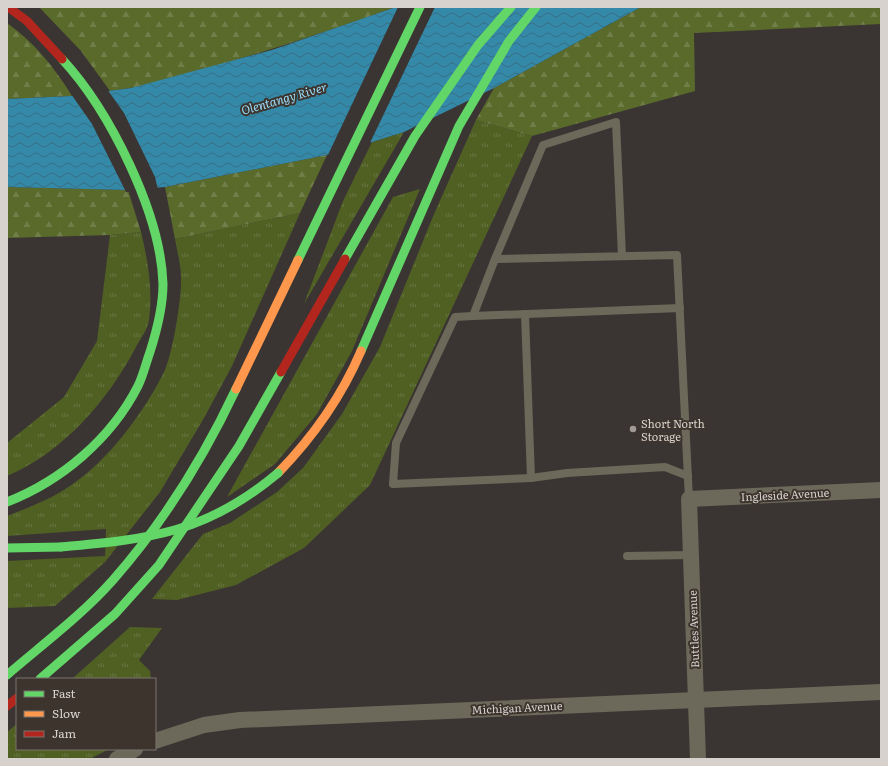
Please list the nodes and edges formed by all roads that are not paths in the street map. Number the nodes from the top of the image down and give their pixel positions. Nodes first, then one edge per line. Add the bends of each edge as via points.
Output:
1 (8, 7) edge
2 (420, 7) edge
3 (511, 7) edge
4 (536, 7) edge
5 (622, 256) junction
6 (495, 259) junction
7 (680, 308) junction
8 (525, 314) junction
9 (473, 316) junction
10 (688, 476) junction
11 (531, 478) junction
12 (881, 490) edge
13 (689, 499) junction
14 (7, 502) edge
15 (7, 548) edge
16 (691, 555) junction
17 (627, 556) dead end
18 (47, 641) junction
19 (7, 667) edge
20 (7, 675) edge
21 (41, 678) edge
22 (881, 692) edge
23 (16, 699) edge
24 (696, 701) junction
25 (7, 706) edge
26 (156, 741) edge
27 (134, 750) edge
28 (117, 759) edge
29 (698, 759) edge

1 - 14 highway via 27,21 75,72 116,135 138,184 159,246 163,284 162,309 156,334 138,386 114,423 81,459 25,495
2 - 18 highway via 221,421 172,504 113,580
3 - 21 highway via 478,45 415,136 239,446 160,565 115,614
4 - 15 highway, bridge via 509,41 459,126 349,380 313,436 278,473 259,490 235,504 188,526 160,535 61,547
5 - 6 lane
5 - 6 lane via 616,122 543,145
5 - 7 lane via 678,255
6 - 9 lane
7 - 8 lane
7 - 10 lane
8 - 9 lane
8 - 11 lane
9 - 11 lane via 455,317 396,444 393,484
10 - 11 lane via 665,467 567,473
10 - 13 lane
12 - 13 street, Ingleside Avenue
13 - 16 street, Buttles Avenue
16 - 17 lane
16 - 24 street, Buttles Avenue
18 - 19 highway
18 - 20 highway
22 - 24 street, Michigan Avenue
23 - 25 highway
24 - 26 street, Michigan Avenue via 240,720 204,725
24 - 29 street, Buttles Avenue
27 - 28 street

